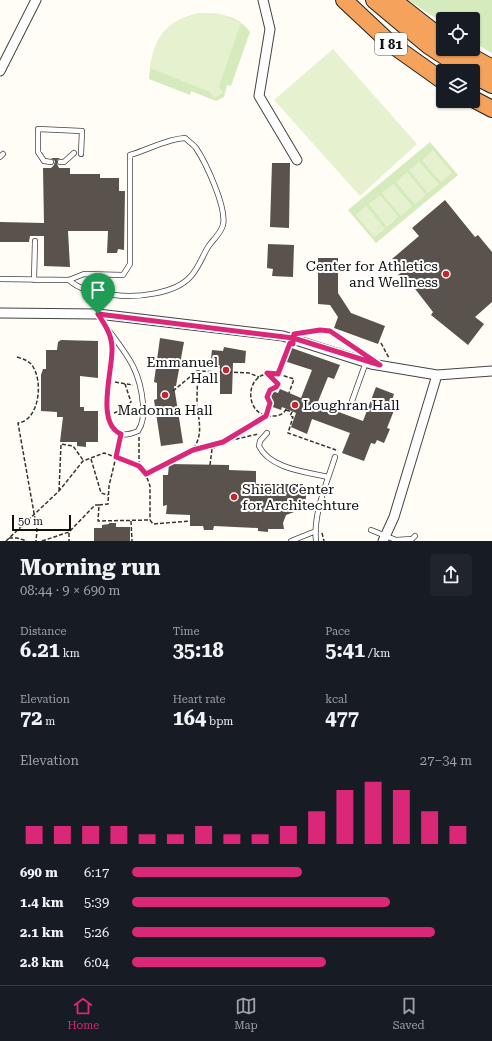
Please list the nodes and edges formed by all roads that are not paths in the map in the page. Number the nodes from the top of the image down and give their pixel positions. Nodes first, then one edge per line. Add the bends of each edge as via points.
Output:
1 (36, 0) edge
2 (263, 0) edge
3 (344, 0) edge
4 (374, 0) edge
5 (393, 0) edge
6 (436, 34) edge
7 (471, 56) edge
8 (455, 64) edge
9 (492, 68) edge
10 (0, 71) edge
11 (436, 76) edge
12 (480, 79) edge
13 (492, 85) edge
14 (480, 103) edge
15 (492, 109) edge
16 (74, 153) dead end
17 (81, 154) dead end
18 (298, 160) dead end
19 (51, 162) dead end
20 (60, 162) dead end
21 (35, 241) dead end
22 (0, 280) edge
23 (34, 280) junction
24 (69, 280) junction
25 (0, 313) edge
26 (98, 314) junction
27 (107, 328) junction
28 (366, 362) junction
29 (492, 371) edge
30 (437, 375) junction
31 (352, 401) dead end
32 (267, 433) dead end
33 (335, 457) dead end
34 (328, 477) junction
35 (371, 530) dead end
36 (316, 531) junction
37 (415, 536) dead end
38 (384, 539) edge
39 (291, 541) edge
40 (316, 541) edge

1 - 10 street
2 - 18 street via 270,29 259,96
3 - 11 highway, I 81 via 391,44
4 - 8 highway, I 81 via 428,46
5 - 6 highway
7 - 9 highway
12 - 13 highway
14 - 15 highway
16 - 20 lane via 64,162
17 - 19 lane via 82,131 38,129 38,152 44,161
21 - 23 lane
22 - 23 lane
23 - 24 lane
24 - 24 lane via 84,274 123,275 130,264 130,155 173,139 185,138 196,148 214,182 223,223 219,235 208,247 191,277 178,287 165,292 123,296 100,294 76,287
25 - 26 street
26 - 27 lane
26 - 28 street via 293,338
27 - 27 lane via 135,367 139,377 143,418 138,431 133,433 121,434 113,429 108,414 108,379 112,348
28 - 30 street
28 - 31 lane
29 - 30 street
30 - 38 street via 394,517
32 - 34 lane via 259,446 268,458 284,466
33 - 34 lane
34 - 36 lane
35 - 38 lane
36 - 39 lane
36 - 40 lane
37 - 38 lane via 404,540

